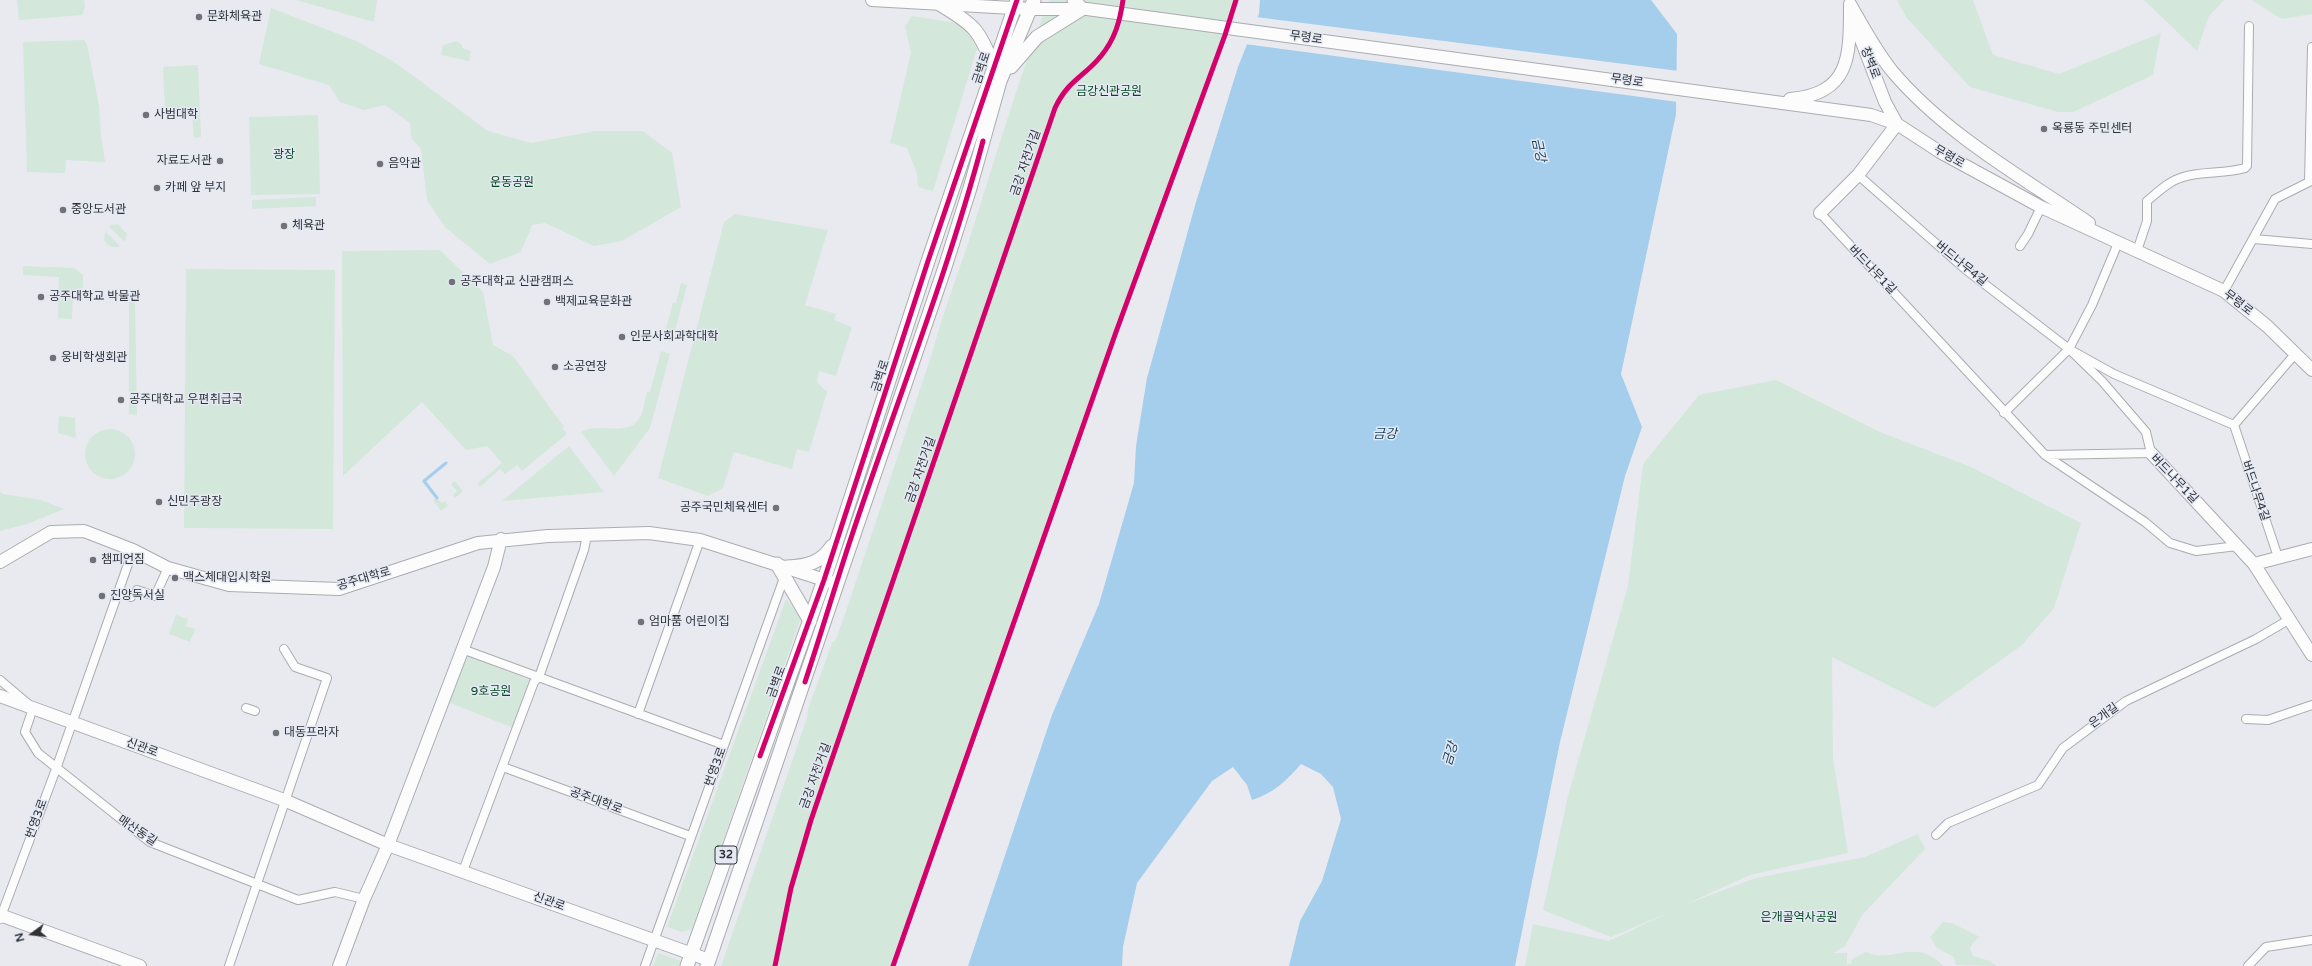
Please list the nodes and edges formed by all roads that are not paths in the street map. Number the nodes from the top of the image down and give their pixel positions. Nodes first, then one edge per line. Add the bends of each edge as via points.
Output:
1 (872, 0) edge
2 (958, 0) edge
3 (1849, 2) edge
4 (1015, 4) edge
5 (941, 5) junction
6 (1032, 5) edge
7 (1081, 6) edge
8 (2249, 26) dead end
9 (2312, 47) edge
10 (993, 66) junction
11 (1000, 81) junction
12 (1772, 101) junction
13 (1897, 124) junction
14 (1858, 175) junction
15 (2041, 207) junction
16 (1820, 214) joint
17 (2254, 239) junction
18 (2118, 243) junction
19 (2312, 244) edge
20 (2020, 246) dead end
21 (2137, 251) junction
22 (2224, 291) junction
23 (2069, 349) junction
24 (2296, 353) junction
25 (2312, 370) edge
26 (2004, 413) junction
27 (2234, 425) junction
28 (2151, 453) junction
29 (2045, 455) junction
30 (587, 535) junction
31 (839, 536) junction
32 (501, 539) junction
33 (700, 540) junction
34 (2237, 546) junction
35 (2312, 549) edge
36 (133, 550) junction
37 (2278, 557) junction
38 (0, 562) edge
39 (2254, 564) junction
40 (168, 568) junction
41 (783, 569) junction
42 (831, 582) junction
43 (137, 590) dead end
44 (117, 592) junction
45 (131, 597) dead end
46 (2290, 618) junction
47 (810, 621) junction
48 (284, 649) dead end
49 (462, 649) junction
50 (2312, 655) edge
51 (539, 677) junction
52 (0, 680) edge
53 (0, 696) edge
54 (2312, 705) edge
55 (33, 708) junction
56 (246, 708) dead end
57 (255, 711) dead end
58 (638, 714) junction
59 (2246, 719) dead end
60 (72, 722) junction
61 (724, 745) junction
62 (502, 766) junction
63 (56, 769) junction
64 (284, 800) junction
65 (1936, 834) dead end
66 (690, 836) junction
67 (388, 844) junction
68 (462, 871) junction
69 (255, 883) junction
70 (364, 899) junction
71 (0, 916) edge
72 (654, 939) junction
73 (2312, 940) edge
74 (692, 954) junction
75 (113, 962) edge
76 (708, 963) edge
77 (140, 966) edge
78 (229, 966) edge
79 (339, 966) edge
80 (645, 966) edge
81 (687, 966) edge
82 (2248, 966) edge

1 - 5 main road, 무령로
2 - 5 main road
3 - 12 main road via 1850,47 1843,72 1825,90 1803,98
3 - 13 main road, 창벽로 via 1884,102
3 - 18 main road via 1892,70 1915,96 1981,149
4 - 5 main road, 무령로
4 - 6 main road, 무령로
4 - 10 main road, 금벽로 / 32
5 - 10 main road via 967,21 980,35
6 - 7 main road, 무령로
6 - 11 main road, 금벽로 / 32
7 - 11 main road via 1037,37
7 - 12 main road, 무령로
8 - 21 street via 2247,166 2236,171 2184,176 2165,186 2147,202 2147,221
9 - 17 street via 2309,182 2275,199
10 - 31 main road, 금벽로 / 32
11 - 42 main road, 금벽로 / 32 via 968,195
12 - 13 main road, 무령로 via 1871,115
13 - 14 main road, 버드나무1길
13 - 15 main road, 무령로 via 1940,152
14 - 16 main road, 버드나무1길
14 - 23 street, 버드나무4길 via 1965,270
15 - 18 main road, 무령로
15 - 20 street
16 - 26 street, 버드나무1길
17 - 19 street
17 - 22 street
18 - 21 main road, 무령로
18 - 23 street via 2092,305
21 - 22 main road, 무령로
22 - 24 main road, 무령로
23 - 26 street
23 - 27 street, 버드나무4길 via 2114,374
23 - 28 street via 2102,381 2146,432
24 - 25 main road, 무령로
24 - 27 street
26 - 29 street, 버드나무1길
27 - 37 street, 버드나무4길
28 - 29 street, 버드나무1길
28 - 34 main road, 버드나무1길
29 - 34 street, 버드나무1길 via 2145,522 2170,543 2196,552
30 - 32 main road, 공주대학로
30 - 33 main road, 공주대학로 via 649,533
30 - 51 street
31 - 41 main road via 827,555 816,563
31 - 42 main road, 금벽로 / 32
32 - 40 main road, 공주대학로 via 478,543 339,589 229,585
32 - 49 main road via 494,568
33 - 41 main road, 공주대학로
33 - 58 street
34 - 39 main road, 버드나무1길
35 - 37 main road
36 - 38 main road, 공주대학로 via 84,531 52,532
36 - 40 main road, 공주대학로
36 - 44 street
37 - 39 main road
39 - 46 main road, 버드나무1길
40 - 43 street via 159,597
41 - 42 main road, 공주대학로
41 - 47 main road via 789,588
41 - 61 street, 번영3로
42 - 47 main road, 금벽로 / 32
42 - 76 main road, 금벽로 / 32
44 - 45 street
44 - 60 street
46 - 50 main road, 버드나무1길
46 - 65 street, 은개길 via 2256,639 2126,701 2063,748 2038,784 1948,822
47 - 74 main road, 금벽로 / 32
48 - 64 street via 295,667 327,678
49 - 51 street
49 - 67 main road
51 - 58 street
51 - 62 street via 534,682
52 - 55 street
53 - 55 main road, 신관로
54 - 59 street via 2268,720
55 - 60 main road, 신관로
55 - 63 street, 매산동길 via 25,732 38,753
56 - 57 street
58 - 61 street
60 - 63 street, 번영3로
60 - 64 main road, 신관로
61 - 66 street, 번영3로
62 - 66 street, 공주대학로
62 - 68 street
63 - 69 street, 매산동길 via 150,842
63 - 71 street, 번영3로
64 - 67 main road, 신관로
64 - 69 street
66 - 72 street, 번영3로
67 - 68 main road, 신관로
67 - 70 main road
68 - 72 main road, 신관로
69 - 70 street, 매산동길 via 298,900 335,892
69 - 78 street
70 - 79 main road
71 - 75 main road, 번영3로
72 - 74 main road, 신관로
72 - 80 street, 번영3로
73 - 82 street via 2266,947
74 - 76 main road, 신관로
74 - 81 main road, 금벽로 / 32
75 - 77 main road, 번영3로

